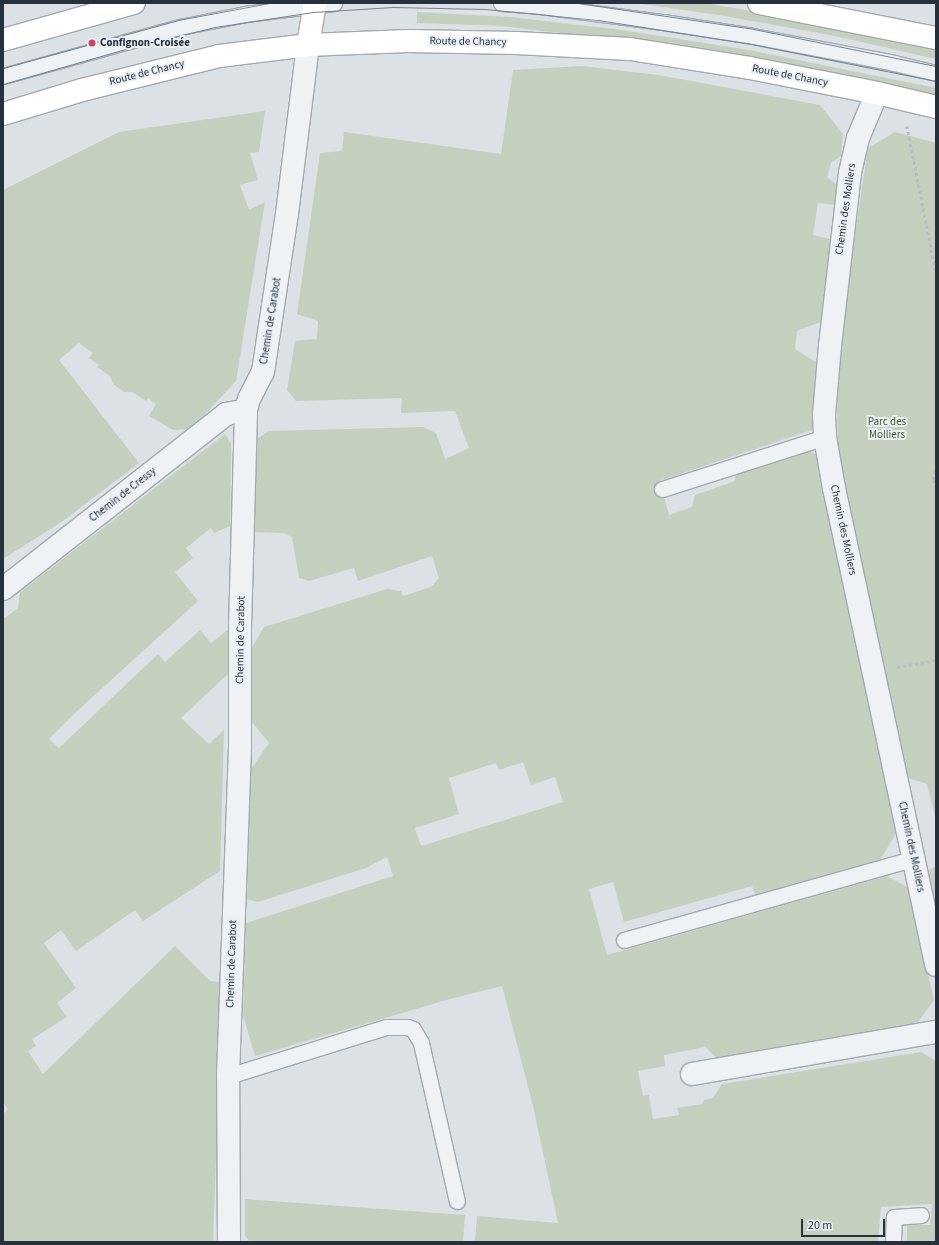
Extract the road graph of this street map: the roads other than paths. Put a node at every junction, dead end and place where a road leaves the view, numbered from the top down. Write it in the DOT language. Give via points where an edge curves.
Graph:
graph roads {
  1 [pos="134,3"];
  2 [pos="501,3"];
  3 [pos="758,3"];
  4 [pos="321,4"];
  5 [pos="936,38"];
  6 [pos="3,40"];
  7 [pos="308,45"];
  8 [pos="936,73"];
  9 [pos="3,76"];
  10 [pos="878,93"];
  11 [pos="936,107"];
  12 [pos="3,114"];
  13 [pos="246,410"];
  14 [pos="824,436"];
  15 [pos="662,489"];
  16 [pos="3,588"];
  17 [pos="913,859"];
  18 [pos="624,940"];
  19 [pos="936,965"];
  20 [pos="936,1032"];
  21 [pos="692,1074"];
  22 [pos="228,1076"];
  23 [pos="456,1201"];
  24 [pos="921,1215"];
  25 [pos="229,1242"];
  26 [pos="893,1242"];
  1 -- 6 [label="main road"];
  2 -- 8 [label="lane" via="671,23 894,63"];
  3 -- 5 [label="main road"];
  4 -- 7 [label="main road"];
  4 -- 9 [label="lane" via="245,14 180,27"];
  7 -- 10 [label="main road, Route de Chancy" via="408,41 630,49 750,68"];
  7 -- 12 [label="main road, Route de Chancy" via="242,52 177,65"];
  7 -- 13 [label="street, Chemin de Carabot" via="287,214 263,372"];
  10 -- 11 [label="main road, Route de Chancy"];
  10 -- 14 [label="street, Chemin des Molliers" via="858,138 850,173 830,346"];
  13 -- 16 [label="street, Chemin de Cressy" via="226,414"];
  13 -- 22 [label="street, Chemin de Carabot" via="240,628 240,746"];
  14 -- 15 [label="lane"];
  14 -- 17 [label="street, Chemin des Molliers"];
  17 -- 18 [label="lane"];
  17 -- 19 [label="street, Chemin des Molliers"];
  20 -- 21 [label="street"];
  22 -- 23 [label="lane" via="386,1027 413,1029 421,1043"];
  22 -- 25 [label="street, Chemin de Carabot"];
  24 -- 26 [label="lane" via="894,1217"];
}
